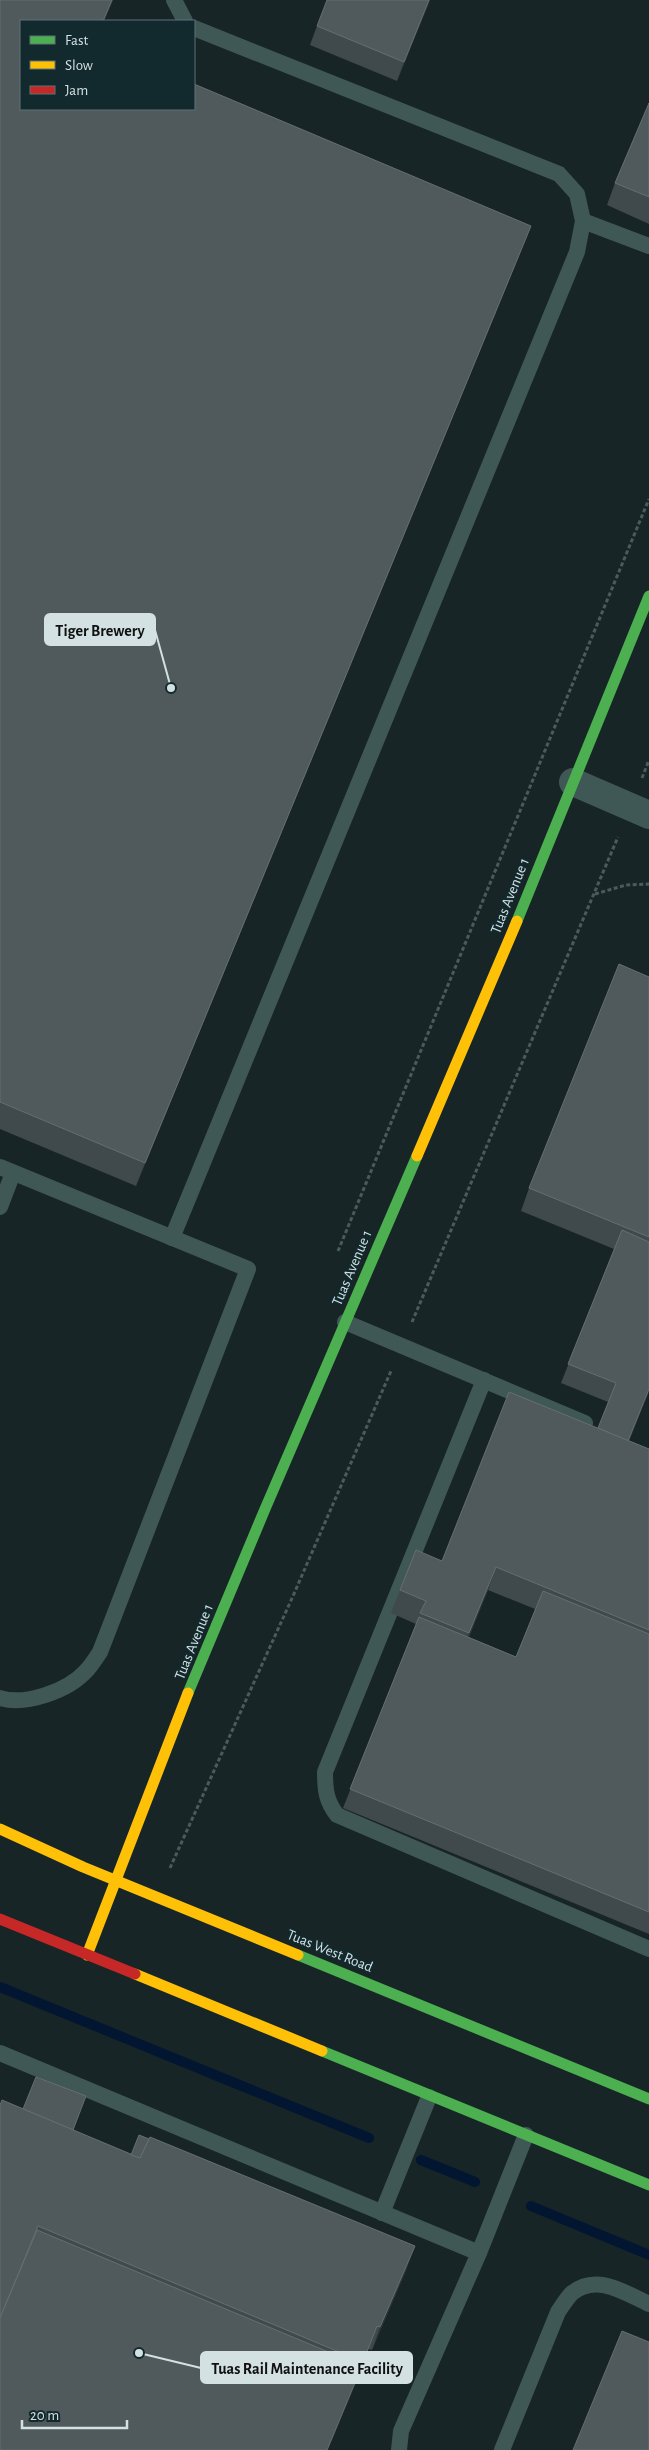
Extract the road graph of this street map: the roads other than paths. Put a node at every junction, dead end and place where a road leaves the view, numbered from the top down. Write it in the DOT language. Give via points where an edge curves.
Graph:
graph roads {
  1 [pos="174,0"];
  2 [pos="184,20"];
  3 [pos="195,28"];
  4 [pos="583,221"];
  5 [pos="649,246"];
  6 [pos="649,596"];
  7 [pos="573,782"];
  8 [pos="640,811"];
  9 [pos="7,1170"];
  10 [pos="0,1207"];
  11 [pos="172,1238"];
  12 [pos="345,1322"];
  13 [pos="484,1380"];
  14 [pos="598,1429"];
  15 [pos="0,1698"];
  16 [pos="0,1829"];
  17 [pos="114,1879"];
  18 [pos="0,1919"];
  19 [pos="649,1949"];
  20 [pos="87,1955"];
  21 [pos="0,2053"];
  22 [pos="429,2097"];
  23 [pos="649,2099"];
  24 [pos="526,2135"];
  25 [pos="649,2185"];
  26 [pos="382,2213"];
  27 [pos="479,2253"];
  28 [pos="649,2304"];
  29 [pos="399,2450"];
  30 [pos="502,2450"];
  1 -- 2 [label="lane"];
  3 -- 4 [label="lane" via="559,174 577,194"];
  4 -- 5 [label="lane"];
  4 -- 11 [label="lane" via="577,252"];
  6 -- 7 [label="street, Tuas Avenue 1"];
  7 -- 8 [label="street"];
  7 -- 12 [label="street, Tuas Avenue 1" via="453,1073"];
  9 -- 10 [label="lane"];
  9 -- 11 [label="lane"];
  11 -- 15 [label="lane" via="248,1269 100,1652 86,1672 60,1689 30,1698 10,1701"];
  12 -- 13 [label="lane"];
  12 -- 17 [label="street, Tuas Avenue 1"];
  13 -- 14 [label="lane"];
  13 -- 19 [label="lane" via="325,1772 329,1805 337,1815"];
  16 -- 17 [label="street, Tuas West Road"];
  17 -- 20 [label="street, Tuas Avenue 1"];
  17 -- 23 [label="street, Tuas West Road"];
  18 -- 20 [label="street"];
  20 -- 22 [label="street"];
  21 -- 26 [label="lane"];
  22 -- 24 [label="street"];
  22 -- 26 [label="lane"];
  24 -- 25 [label="street"];
  24 -- 27 [label="lane"];
  26 -- 27 [label="lane"];
  27 -- 29 [label="lane" via="401,2431"];
  28 -- 30 [label="lane" via="604,2284 586,2286 572,2294 558,2312"];
}
